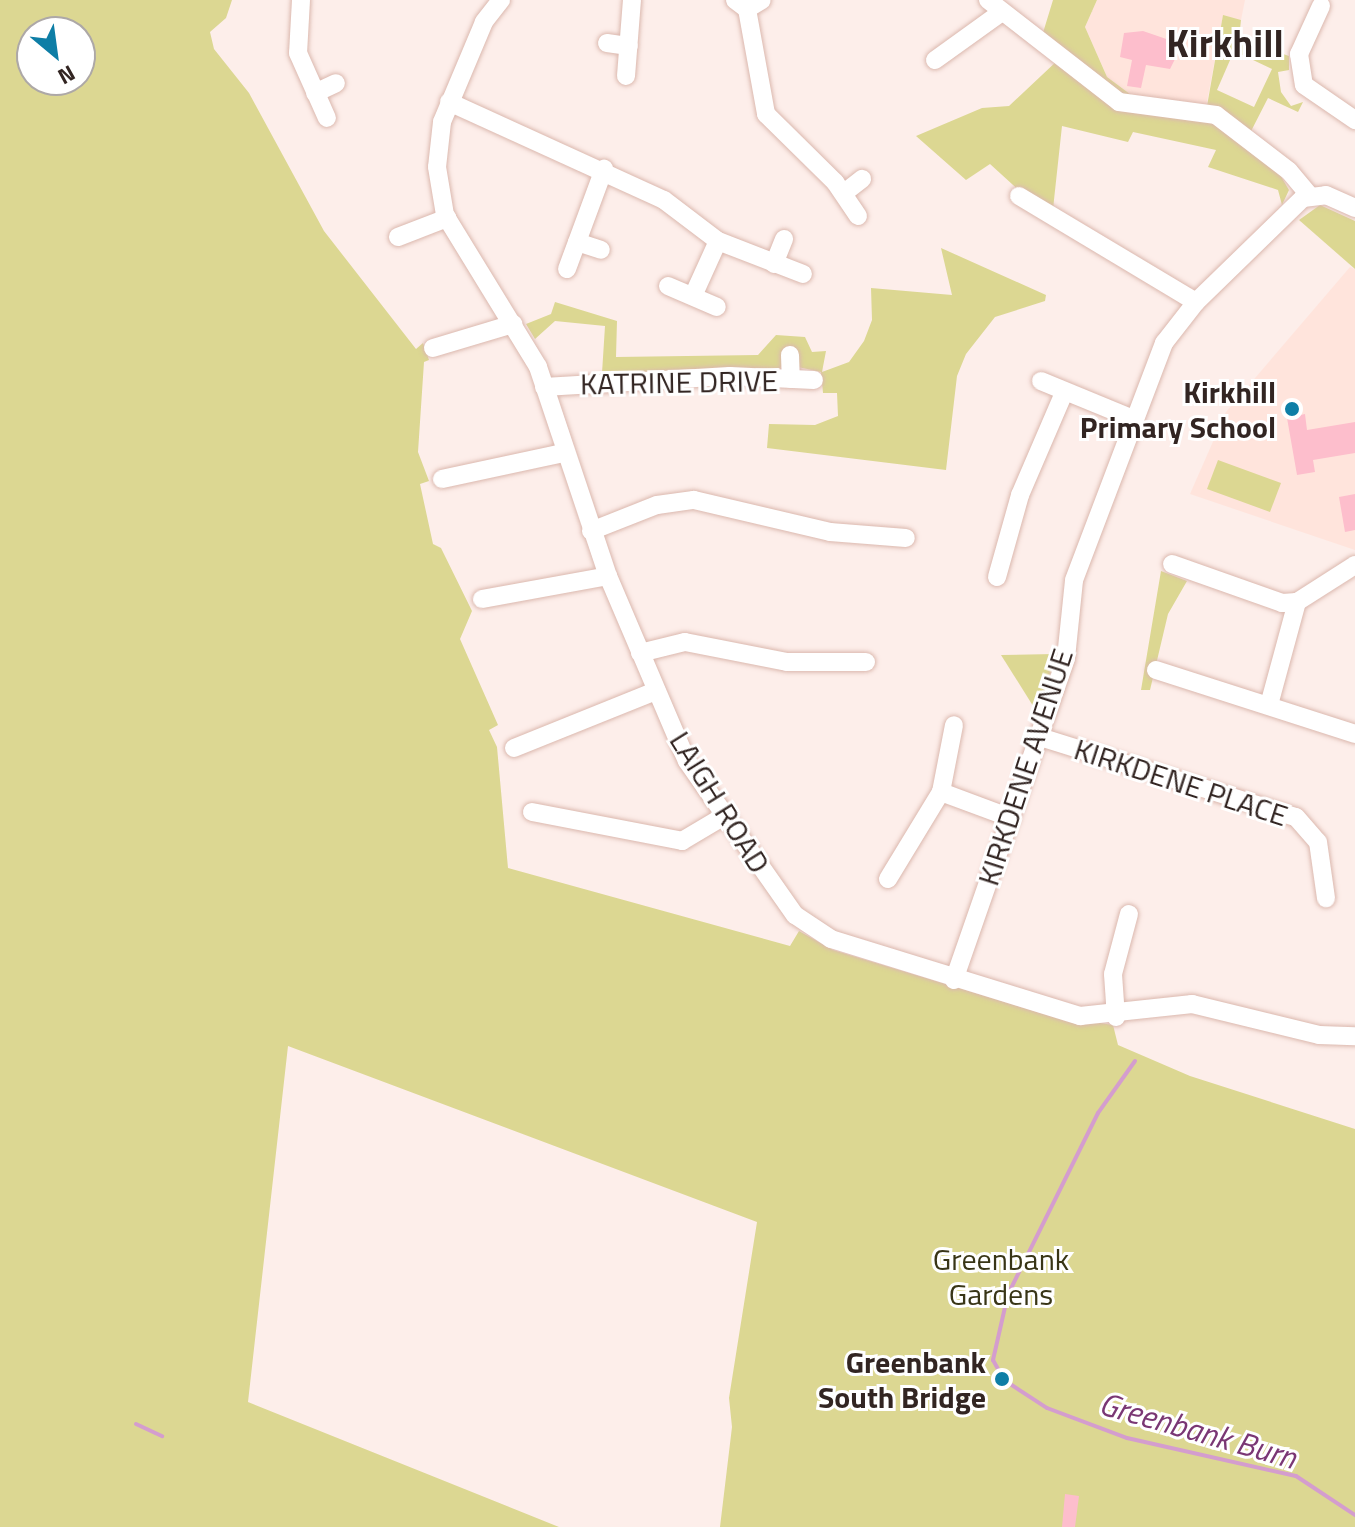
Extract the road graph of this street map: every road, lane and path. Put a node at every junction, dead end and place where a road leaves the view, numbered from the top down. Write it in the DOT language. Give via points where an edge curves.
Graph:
graph roads {
  1 [pos="301,0"];
  2 [pos="501,0"];
  3 [pos="632,0"];
  4 [pos="748,3"];
  5 [pos="1321,6"];
  6 [pos="994,7"];
  7 [pos="951,26"];
  8 [pos="1308,35"];
  9 [pos="607,43"];
  10 [pos="962,43"];
  11 [pos="1326,43"];
  12 [pos="629,46"];
  13 [pos="935,60"];
  14 [pos="626,76"];
  15 [pos="336,83"];
  16 [pos="315,93"];
  17 [pos="449,102"];
  18 [pos="327,118"];
  19 [pos="1355,120"];
  20 [pos="604,169"];
  21 [pos="862,179"];
  22 [pos="844,193"];
  23 [pos="1310,196"];
  24 [pos="1025,205"];
  25 [pos="1355,208"];
  26 [pos="858,216"];
  27 [pos="447,218"];
  28 [pos="399,237"];
  29 [pos="784,239"];
  30 [pos="718,241"];
  31 [pos="577,242"];
  32 [pos="601,250"];
  33 [pos="774,264"];
  34 [pos="567,269"];
  35 [pos="803,274"];
  36 [pos="668,286"];
  37 [pos="693,296"];
  38 [pos="1196,302"];
  39 [pos="717,307"];
  40 [pos="513,324"];
  41 [pos="441,339"];
  42 [pos="790,355"];
  43 [pos="791,379"];
  44 [pos="814,380"];
  45 [pos="1041,381"];
  46 [pos="544,387"];
  47 [pos="1064,393"];
  48 [pos="1133,419"];
  49 [pos="563,453"];
  50 [pos="454,481"];
  51 [pos="591,531"];
  52 [pos="897,531"];
  53 [pos="1172,564"];
  54 [pos="1355,565"];
  55 [pos="1005,568"];
  56 [pos="608,576"];
  57 [pos="482,599"];
  58 [pos="1297,602"];
  59 [pos="640,653"];
  60 [pos="866,662"];
  61 [pos="1156,670"];
  62 [pos="656,691"];
  63 [pos="1269,705"];
  64 [pos="954,725"];
  65 [pos="1355,734"];
  66 [pos="1040,737"];
  67 [pos="514,748"];
  68 [pos="941,792"];
  69 [pos="541,808"];
  70 [pos="724,816"];
  71 [pos="1011,818"];
  72 [pos="898,873"];
  73 [pos="1330,888"];
  74 [pos="1120,924"];
  75 [pos="954,980"];
  76 [pos="1116,1017"];
  77 [pos="1355,1036"];
  1 -- 16 [label="street" via="294,32"];
  2 -- 17 [label="street, LAIGH ROAD" via="484,22"];
  3 -- 12 [label="street"];
  4 -- 22 [label="street" via="766,114"];
  5 -- 8 [label="street"];
  6 -- 10 [label="street"];
  6 -- 23 [label="street" via="1119,102 1216,115 1289,171"];
  7 -- 10 [label="street"];
  8 -- 11 [label="street"];
  8 -- 19 [label="street" via="1299,54 1304,85"];
  9 -- 12 [label="street"];
  10 -- 13 [label="street"];
  12 -- 14 [label="street"];
  15 -- 16 [label="street"];
  16 -- 18 [label="street"];
  17 -- 20 [label="street"];
  17 -- 27 [label="street, LAIGH ROAD" via="437,167"];
  20 -- 30 [label="street" via="664,200"];
  20 -- 31 [label="street"];
  21 -- 22 [label="street"];
  22 -- 26 [label="street"];
  23 -- 25 [label="street"];
  23 -- 38 [label="street, KIRKDENE AVENUE"];
  24 -- 38 [label="street"];
  27 -- 28 [label="street"];
  27 -- 40 [label="street, LAIGH ROAD"];
  29 -- 33 [label="street"];
  30 -- 33 [label="street"];
  30 -- 37 [label="street"];
  31 -- 32 [label="street"];
  31 -- 34 [label="street"];
  33 -- 35 [label="street"];
  36 -- 37 [label="street"];
  37 -- 39 [label="street"];
  38 -- 48 [label="street, KIRKDENE AVENUE" via="1164,343"];
  40 -- 41 [label="street"];
  40 -- 46 [label="street, LAIGH ROAD"];
  42 -- 43 [label="street"];
  43 -- 44 [label="street, KATRINE DRIVE"];
  43 -- 46 [label="street, KATRINE DRIVE" via="730,376"];
  45 -- 47 [label="street"];
  46 -- 49 [label="street, LAIGH ROAD"];
  47 -- 48 [label="street"];
  47 -- 55 [label="street" via="1020,495"];
  48 -- 66 [label="street, KIRKDENE AVENUE" via="1074,580 1066,658"];
  49 -- 50 [label="street"];
  49 -- 51 [label="street, LAIGH ROAD"];
  51 -- 52 [label="street" via="657,505 694,500 817,530"];
  51 -- 56 [label="street, LAIGH ROAD"];
  53 -- 58 [label="street" via="1269,600"];
  54 -- 58 [label="street"];
  56 -- 57 [label="street" via="504,604"];
  56 -- 59 [label="street, LAIGH ROAD"];
  58 -- 63 [label="street"];
  59 -- 60 [label="street" via="685,642 834,671"];
  59 -- 62 [label="street, LAIGH ROAD"];
  61 -- 63 [label="street"];
  62 -- 67 [label="street" via="535,730"];
  62 -- 70 [label="street, LAIGH ROAD" via="687,761"];
  63 -- 65 [label="street"];
  64 -- 68 [label="street" via="958,746"];
  66 -- 71 [label="street, KIRKDENE AVENUE"];
  66 -- 73 [label="street, KIRKDENE PLACE" via="1296,817 1318,842"];
  68 -- 71 [label="street"];
  68 -- 72 [label="street"];
  69 -- 70 [label="street" via="682,841"];
  70 -- 75 [label="street, LAIGH ROAD" via="776,891 812,929"];
  71 -- 75 [label="street, KIRKDENE AVENUE"];
  74 -- 76 [label="street" via="1113,974"];
  75 -- 76 [label="street, LAIGH ROAD" via="1080,1016"];
  76 -- 77 [label="street, LAIGH ROAD" via="1192,1004 1319,1035"];
}
